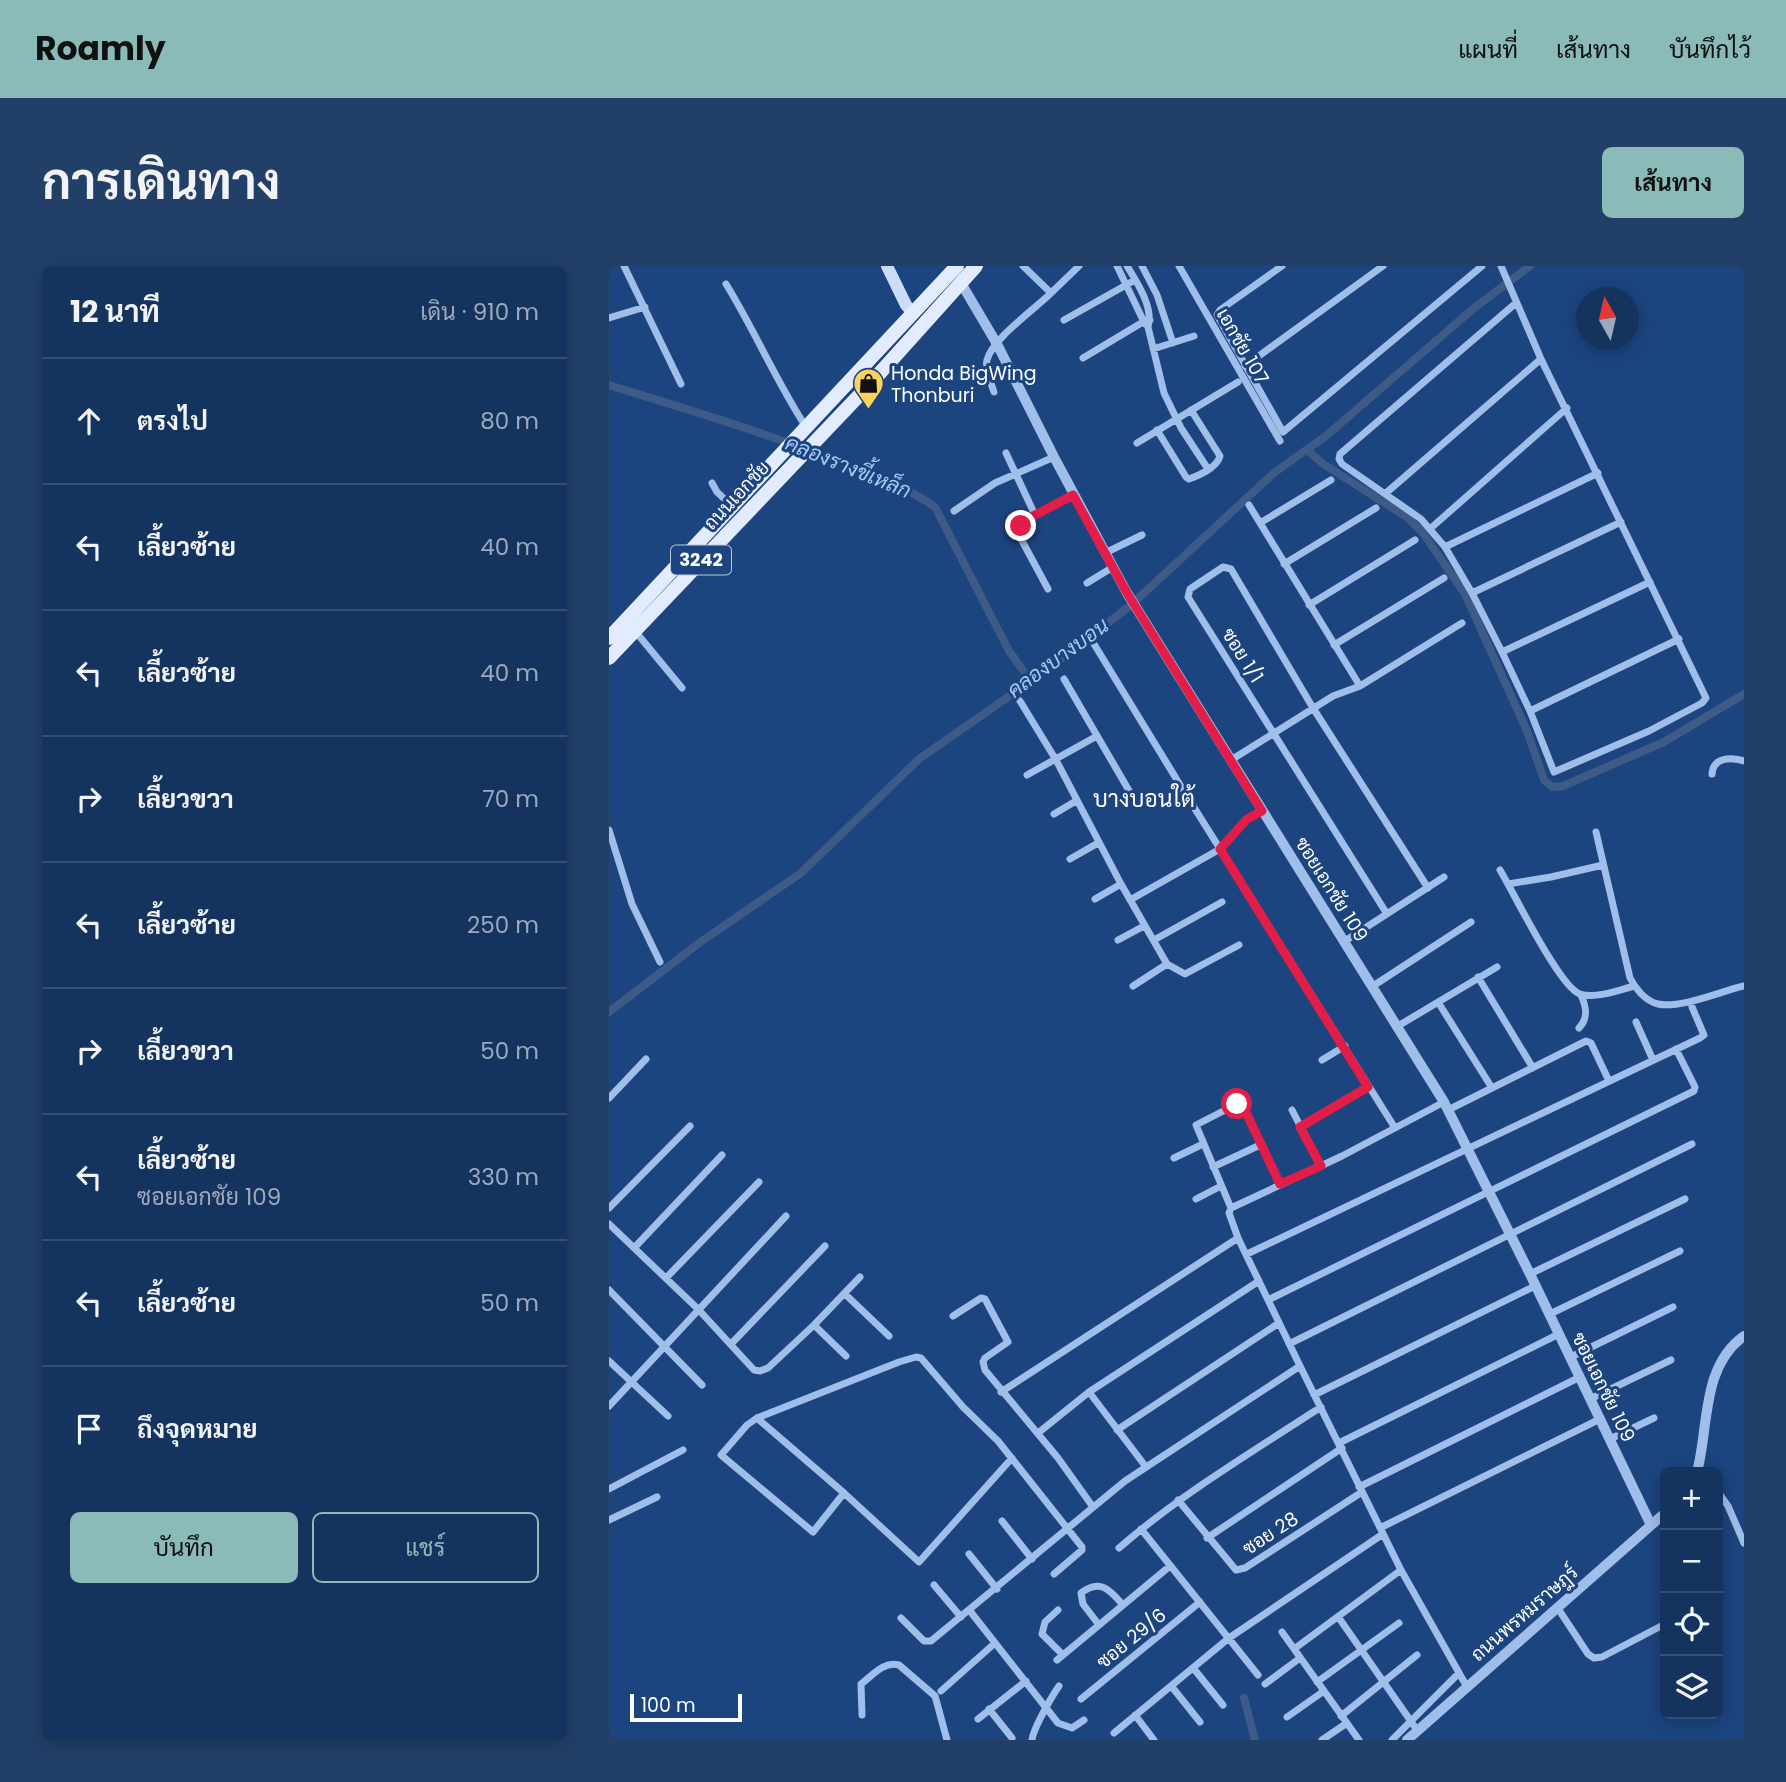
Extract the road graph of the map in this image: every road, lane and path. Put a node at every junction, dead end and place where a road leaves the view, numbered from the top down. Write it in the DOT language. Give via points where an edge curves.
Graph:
graph roads {
  1 [pos="624,266"];
  2 [pos="887,266"];
  3 [pos="957,266"];
  4 [pos="976,266"];
  5 [pos="1023,266"];
  6 [pos="1079,266"];
  7 [pos="1117,266"];
  8 [pos="1127,266"];
  9 [pos="1142,266"];
  10 [pos="1179,266"];
  11 [pos="1282,266"];
  12 [pos="1383,266"];
  13 [pos="1482,266"];
  14 [pos="1502,269"];
  15 [pos="1131,281"];
  16 [pos="961,283"];
  17 [pos="726,284"];
  18 [pos="1051,293"];
  19 [pos="1514,299"];
  20 [pos="645,307"];
  21 [pos="609,318"];
  22 [pos="918,318"];
  23 [pos="1064,320"];
  24 [pos="1147,323"];
  25 [pos="1194,336"];
  26 [pos="1173,343"];
  27 [pos="997,344"];
  28 [pos="1153,349"];
  29 [pos="1083,358"];
  30 [pos="1541,359"];
  31 [pos="1245,366"];
  32 [pos="1238,382"];
  33 [pos="681,384"];
  34 [pos="994,392"];
  35 [pos="1567,408"];
  36 [pos="1191,410"];
  37 [pos="1176,419"];
  38 [pos="803,429"];
  39 [pos="1157,430"];
  40 [pos="1280,441"];
  41 [pos="1137,443"];
  42 [pos="1006,453"];
  43 [pos="1054,457"];
  44 [pos="1208,469"];
  45 [pos="1016,473"];
  46 [pos="1598,473"];
  47 [pos="1331,480"];
  48 [pos="712,483"];
  49 [pos="1386,493"];
  50 [pos="1073,495"];
  51 [pos="1248,505"];
  52 [pos="732,506"];
  53 [pos="1376,508"];
  54 [pos="954,511"];
  55 [pos="1035,515"];
  56 [pos="1621,522"];
  57 [pos="1260,523"];
  58 [pos="1431,528"];
  59 [pos="1142,535"];
  60 [pos="1415,540"];
  61 [pos="1445,547"];
  62 [pos="1105,553"];
  63 [pos="1284,565"];
  64 [pos="1113,568"];
  65 [pos="1444,578"];
  66 [pos="1650,582"];
  67 [pos="1087,583"];
  68 [pos="1048,589"];
  69 [pos="1472,593"];
  70 [pos="1309,605"];
  71 [pos="1462,623"];
  72 [pos="635,631"];
  73 [pos="609,638"];
  74 [pos="1679,639"];
  75 [pos="1094,644"];
  76 [pos="1334,645"];
  77 [pos="1502,652"];
  78 [pos="609,658"];
  79 [pos="1064,679"];
  80 [pos="1360,686"];
  81 [pos="682,688"];
  82 [pos="1020,701"];
  83 [pos="1313,708"];
  84 [pos="1530,711"];
  85 [pos="1274,732"];
  86 [pos="1097,736"];
  87 [pos="1056,760"];
  88 [pos="1231,760"];
  89 [pos="1744,761"];
  90 [pos="1712,774"];
  91 [pos="1027,775"];
  92 [pos="1131,793"];
  93 [pos="1076,801"];
  94 [pos="1262,811"];
  95 [pos="1054,814"];
  96 [pos="609,830"];
  97 [pos="1596,832"];
  98 [pos="1098,844"];
  99 [pos="1220,849"];
  100 [pos="1070,859"];
  101 [pos="1603,865"];
  102 [pos="1500,870"];
  103 [pos="1444,877"];
  104 [pos="1121,884"];
  105 [pos="1509,884"];
  106 [pos="1428,888"];
  107 [pos="1095,899"];
  108 [pos="1130,900"];
  109 [pos="1222,902"];
  110 [pos="1387,914"];
  111 [pos="1471,922"];
  112 [pos="1144,926"];
  113 [pos="1118,940"];
  114 [pos="1154,940"];
  115 [pos="1345,941"];
  116 [pos="1239,945"];
  117 [pos="660,962"];
  118 [pos="1167,964"];
  119 [pos="1497,967"];
  120 [pos="1478,978"];
  121 [pos="1744,985"];
  122 [pos="1133,986"];
  123 [pos="1373,986"];
  124 [pos="1634,986"];
  125 [pos="1581,995"];
  126 [pos="1438,1002"];
  127 [pos="1692,1007"];
  128 [pos="1636,1022"];
  129 [pos="1398,1026"];
  130 [pos="1579,1028"];
  131 [pos="1345,1046"];
  132 [pos="1676,1049"];
  133 [pos="646,1059"];
  134 [pos="1322,1060"];
  135 [pos="1653,1060"];
  136 [pos="1534,1068"];
  137 [pos="1609,1081"];
  138 [pos="1368,1087"];
  139 [pos="1492,1088"];
  140 [pos="609,1098"];
  141 [pos="1446,1106"];
  142 [pos="1291,1110"];
  143 [pos="690,1126"];
  144 [pos="1300,1127"];
  145 [pos="1395,1128"];
  146 [pos="1203,1144"];
  147 [pos="1692,1144"];
  148 [pos="1261,1145"];
  149 [pos="1467,1148"];
  150 [pos="722,1155"];
  151 [pos="1174,1158"];
  152 [pos="1321,1166"];
  153 [pos="1213,1167"];
  154 [pos="759,1181"];
  155 [pos="1280,1184"];
  156 [pos="1221,1186"];
  157 [pos="1489,1191"];
  158 [pos="1196,1199"];
  159 [pos="1685,1199"];
  160 [pos="609,1208"];
  161 [pos="1231,1208"];
  162 [pos="786,1216"];
  163 [pos="609,1224"];
  164 [pos="1510,1235"];
  165 [pos="1238,1238"];
  166 [pos="825,1246"];
  167 [pos="634,1248"];
  168 [pos="1680,1251"];
  169 [pos="1247,1254"];
  170 [pos="1530,1274"];
  171 [pos="860,1277"];
  172 [pos="666,1278"];
  173 [pos="1259,1281"];
  174 [pos="1535,1286"];
  175 [pos="609,1290"];
  176 [pos="845,1294"];
  177 [pos="1268,1300"];
  178 [pos="1673,1307"];
  179 [pos="698,1309"];
  180 [pos="1550,1314"];
  181 [pos="953,1317"];
  182 [pos="1279,1323"];
  183 [pos="814,1325"];
  184 [pos="1559,1334"];
  185 [pos="889,1336"];
  186 [pos="1744,1336"];
  187 [pos="732,1343"];
  188 [pos="1289,1344"];
  189 [pos="663,1347"];
  190 [pos="846,1356"];
  191 [pos="1571,1357"];
  192 [pos="1671,1360"];
  193 [pos="609,1361"];
  194 [pos="1300,1366"];
  195 [pos="1580,1377"];
  196 [pos="631,1382"];
  197 [pos="702,1385"];
  198 [pos="1001,1392"];
  199 [pos="1089,1392"];
  200 [pos="1314,1395"];
  201 [pos="1590,1399"];
  202 [pos="609,1406"];
  203 [pos="1321,1407"];
  204 [pos="669,1416"];
  205 [pos="757,1418"];
  206 [pos="1654,1418"];
  207 [pos="1600,1419"];
  208 [pos="1117,1430"];
  209 [pos="1038,1433"];
  210 [pos="1610,1439"];
  211 [pos="1341,1446"];
  212 [pos="683,1450"];
  213 [pos="1011,1458"];
  214 [pos="1146,1467"];
  215 [pos="1700,1467"];
  216 [pos="609,1489"];
  217 [pos="1361,1489"];
  218 [pos="843,1493"];
  219 [pos="657,1497"];
  220 [pos="1723,1499"];
  221 [pos="1178,1500"];
  222 [pos="1093,1507"];
  223 [pos="1660,1517"];
  224 [pos="609,1520"];
  225 [pos="1002,1521"];
  226 [pos="1651,1525"];
  227 [pos="1068,1530"];
  228 [pos="1140,1530"];
  229 [pos="1382,1531"];
  230 [pos="1207,1538"];
  231 [pos="1744,1543"];
  232 [pos="1119,1548"];
  233 [pos="968,1553"];
  234 [pos="1032,1559"];
  235 [pos="1170,1566"];
  236 [pos="1401,1570"];
  237 [pos="1054,1574"];
  238 [pos="934,1585"];
  239 [pos="997,1588"];
  240 [pos="1200,1602"];
  241 [pos="1123,1605"];
  242 [pos="1557,1607"];
  243 [pos="1058,1610"];
  244 [pos="969,1611"];
  245 [pos="901,1618"];
  246 [pos="961,1618"];
  247 [pos="1339,1618"];
  248 [pos="1399,1623"];
  249 [pos="1099,1625"];
  250 [pos="1660,1627"];
  251 [pos="1282,1632"];
  252 [pos="1229,1638"];
  253 [pos="995,1643"];
  254 [pos="1294,1649"];
  255 [pos="1361,1651"];
  256 [pos="1417,1655"];
  257 [pos="1300,1658"];
  258 [pos="1194,1669"];
  259 [pos="1459,1673"];
  260 [pos="1258,1675"];
  261 [pos="1026,1681"];
  262 [pos="1317,1682"];
  263 [pos="1383,1683"];
  264 [pos="1265,1684"];
  265 [pos="1059,1686"];
  266 [pos="1467,1686"];
  267 [pos="1172,1687"];
  268 [pos="941,1691"];
  269 [pos="1324,1691"];
  270 [pos="1081,1699"];
  271 [pos="1046,1705"];
  272 [pos="1223,1705"];
  273 [pos="989,1709"];
  274 [pos="862,1715"];
  275 [pos="1135,1715"];
  276 [pos="1287,1717"];
  277 [pos="978,1718"];
  278 [pos="1344,1719"];
  279 [pos="1084,1720"];
  280 [pos="1200,1722"];
  281 [pos="1413,1726"];
  282 [pos="1114,1733"];
  283 [pos="1012,1738"];
  284 [pos="947,1740"];
  285 [pos="1033,1740"];
  286 [pos="1154,1740"];
  287 [pos="1322,1740"];
  288 [pos="1359,1740"];
  289 [pos="1392,1740"];
  290 [pos="1407,1740"];
  1 -- 20 [label="street"];
  2 -- 22 [label="main road" via="906,305"];
  3 -- 22 [label="main road, ถนนเอกชัย / 3242"];
  4 -- 16 [label="main road, ถนนเอกชัย / 3242"];
  5 -- 18 [label="street"];
  6 -- 18 [label="street"];
  7 -- 15 [label="street"];
  8 -- 15 [label="street"];
  9 -- 26 [label="street"];
  10 -- 40 [label="street, เอกชัย 107"];
  11 -- 31 [label="street" via="1217,315"];
  12 -- 31 [label="street"];
  13 -- 31 [label="street" via="1287,431 1280,430"];
  14 -- 19 [label="street"];
  15 -- 23 [label="street"];
  15 -- 24 [label="street"];
  16 -- 22 [label="main road, ถนนเอกชัย / 3242"];
  16 -- 27 [label="street, ซอยเอกชัย 109"];
  17 -- 38 [label="street"];
  18 -- 27 [label="street"];
  19 -- 30 [label="street"];
  19 -- 49 [label="street" via="1340,454 1342,464"];
  20 -- 21 [label="street"];
  20 -- 33 [label="street"];
  22 -- 38 [label="main road, ถนนเอกชัย / 3242"];
  22 -- 72 [label="main road, ถนนเอกชัย / 3242" via="870,384"];
  24 -- 28 [label="street"];
  24 -- 29 [label="street"];
  25 -- 26 [label="street"];
  26 -- 28 [label="street"];
  27 -- 34 [label="street" via="986,365"];
  27 -- 43 [label="street, ซอยเอกชัย 109"];
  28 -- 37 [label="street" via="1160,382"];
  30 -- 35 [label="street"];
  30 -- 49 [label="street"];
  32 -- 36 [label="street"];
  35 -- 46 [label="street"];
  35 -- 58 [label="street"];
  36 -- 37 [label="street"];
  36 -- 44 [label="street" via="1220,456"];
  37 -- 39 [label="street"];
  37 -- 44 [label="street"];
  38 -- 52 [label="main road, ถนนเอกชัย / 3242"];
  39 -- 41 [label="street"];
  39 -- 44 [label="street" via="1186,477"];
  42 -- 45 [label="street"];
  43 -- 45 [label="street"];
  43 -- 50 [label="street, ซอยเอกชัย 109"];
  45 -- 54 [label="street"];
  45 -- 55 [label="street"];
  46 -- 56 [label="street"];
  46 -- 61 [label="street"];
  47 -- 57 [label="street"];
  48 -- 52 [label="street"];
  49 -- 58 [label="street"];
  50 -- 55 [label="street"];
  50 -- 62 [label="street, ซอยเอกชัย 109"];
  51 -- 57 [label="street"];
  52 -- 73 [label="main road, ถนนเอกชัย / 3242"];
  53 -- 63 [label="street"];
  55 -- 68 [label="street" via="1024,521 1020,537"];
  56 -- 66 [label="street"];
  56 -- 69 [label="street"];
  57 -- 63 [label="street"];
  58 -- 61 [label="street"];
  59 -- 62 [label="street"];
  60 -- 70 [label="street"];
  61 -- 69 [label="street"];
  62 -- 64 [label="street, ซอยเอกชัย 109"];
  63 -- 70 [label="street"];
  64 -- 67 [label="street"];
  64 -- 88 [label="street, ซอยเอกชัย 109"];
  65 -- 76 [label="street"];
  66 -- 74 [label="street"];
  66 -- 77 [label="street"];
  69 -- 77 [label="street"];
  70 -- 76 [label="street"];
  71 -- 80 [label="street"];
  72 -- 78 [label="main road, ถนนเอกชัย / 3242"];
  72 -- 81 [label="street"];
  74 -- 84 [label="street"];
  74 -- 84 [label="street" via="1706,698 1649,731 1554,772"];
  75 -- 99 [label="street"];
  76 -- 80 [label="street"];
  77 -- 84 [label="street"];
  79 -- 86 [label="street"];
  80 -- 83 [label="street"];
  82 -- 87 [label="street"];
  83 -- 85 [label="street"];
  83 -- 85 [label="street, ซอย 1/1" via="1231,569 1223,568 1187,593"];
  83 -- 106 [label="street"];
  85 -- 88 [label="street"];
  85 -- 110 [label="street, ซอย 1/1"];
  86 -- 87 [label="street"];
  86 -- 92 [label="street"];
  87 -- 91 [label="street"];
  87 -- 93 [label="street"];
  88 -- 94 [label="street, ซอยเอกชัย 109"];
  89 -- 90 [label="street" via="1717,761"];
  93 -- 95 [label="street"];
  93 -- 98 [label="street"];
  94 -- 99 [label="street" via="1247,819"];
  94 -- 115 [label="street, ซอยเอกชัย 109"];
  96 -- 117 [label="street" via="632,904"];
  97 -- 101 [label="street"];
  98 -- 100 [label="street"];
  98 -- 104 [label="street"];
  99 -- 108 [label="street"];
  99 -- 131 [label="street"];
  101 -- 105 [label="street"];
  101 -- 124 [label="street"];
  102 -- 105 [label="street"];
  103 -- 106 [label="street"];
  104 -- 107 [label="street"];
  104 -- 108 [label="street"];
  105 -- 125 [label="street" via="1560,974"];
  106 -- 110 [label="street"];
  108 -- 112 [label="street"];
  109 -- 114 [label="street"];
  110 -- 115 [label="street"];
  111 -- 123 [label="street"];
  112 -- 113 [label="street"];
  112 -- 114 [label="street"];
  114 -- 118 [label="street"];
  115 -- 123 [label="street, ซอยเอกชัย 109"];
  116 -- 118 [label="street" via="1185,974"];
  118 -- 122 [label="street"];
  119 -- 120 [label="street"];
  120 -- 126 [label="street"];
  120 -- 136 [label="street"];
  121 -- 124 [label="street" via="1657,1004"];
  123 -- 129 [label="street, ซอยเอกชัย 109"];
  124 -- 125 [label="street"];
  125 -- 130 [label="street" via="1586,1019"];
  126 -- 129 [label="street"];
  126 -- 139 [label="street"];
  127 -- 132 [label="street" via="1704,1035"];
  128 -- 135 [label="street"];
  129 -- 141 [label="street, ซอยเอกชัย 109"];
  131 -- 134 [label="street"];
  131 -- 138 [label="street"];
  132 -- 135 [label="street"];
  132 -- 157 [label="street" via="1694,1091"];
  133 -- 140 [label="street"];
  135 -- 137 [label="street"];
  136 -- 137 [label="street" via="1589,1041"];
  136 -- 139 [label="street"];
  137 -- 149 [label="street"];
  138 -- 144 [label="street"];
  138 -- 145 [label="street"];
  139 -- 141 [label="street"];
  141 -- 145 [label="street"];
  141 -- 149 [label="street, ซอยเอกชัย 109"];
  142 -- 144 [label="street"];
  143 -- 160 [label="street"];
  144 -- 152 [label="street"];
  145 -- 152 [label="street"];
  146 -- 148 [label="street" via="1198,1123 1240,1103"];
  146 -- 151 [label="street"];
  146 -- 153 [label="street"];
  147 -- 164 [label="street"];
  148 -- 153 [label="street"];
  148 -- 155 [label="street"];
  149 -- 157 [label="street, ซอยเอกชัย 109"];
  149 -- 169 [label="street"];
  150 -- 167 [label="street"];
  152 -- 155 [label="street"];
  153 -- 156 [label="street"];
  154 -- 172 [label="street"];
  155 -- 161 [label="street"];
  156 -- 158 [label="street"];
  156 -- 161 [label="street"];
  157 -- 164 [label="street, ซอยเอกชัย 109"];
  157 -- 177 [label="street"];
  159 -- 170 [label="street"];
  161 -- 165 [label="street" via="1229,1218"];
  162 -- 179 [label="street"];
  163 -- 167 [label="street"];
  164 -- 170 [label="street, ซอยเอกชัย 109"];
  164 -- 188 [label="street"];
  165 -- 169 [label="street"];
  165 -- 198 [label="street"];
  166 -- 187 [label="street"];
  167 -- 172 [label="street"];
  168 -- 180 [label="street"];
  169 -- 173 [label="street"];
  170 -- 174 [label="street, ซอยเอกชัย 109"];
  171 -- 176 [label="street"];
  172 -- 179 [label="street"];
  173 -- 177 [label="street"];
  173 -- 199 [label="street"];
  174 -- 180 [label="street, ซอยเอกชัย 109"];
  174 -- 200 [label="street"];
  175 -- 189 [label="street"];
  176 -- 183 [label="street"];
  176 -- 185 [label="street"];
  177 -- 182 [label="street"];
  178 -- 191 [label="street"];
  179 -- 187 [label="street"];
  179 -- 189 [label="street"];
  180 -- 184 [label="street, ซอยเอกชัย 109"];
  181 -- 198 [label="street" via="981,1298 987,1303 1008,1340 983,1362"];
  182 -- 188 [label="street"];
  182 -- 208 [label="street"];
  183 -- 187 [label="street" via="760,1371 754,1370"];
  183 -- 190 [label="street"];
  184 -- 191 [label="street, ซอยเอกชัย 109"];
  184 -- 211 [label="street"];
  186 -- 215 [label="street" via="1728,1350 1715,1380 1704,1420"];
  188 -- 194 [label="street"];
  189 -- 196 [label="street"];
  189 -- 197 [label="street"];
  191 -- 195 [label="street, ซอยเอกชัย 109"];
  192 -- 201 [label="street"];
  193 -- 196 [label="street"];
  194 -- 200 [label="street"];
  194 -- 214 [label="street"];
  195 -- 201 [label="street, ซอยเอกชัย 109"];
  195 -- 217 [label="street"];
  196 -- 202 [label="street"];
  196 -- 204 [label="street"];
  198 -- 209 [label="street"];
  199 -- 208 [label="street"];
  199 -- 209 [label="street"];
  200 -- 203 [label="street"];
  201 -- 207 [label="street, ซอยเอกชัย 109"];
  203 -- 211 [label="street"];
  203 -- 221 [label="street"];
  205 -- 213 [label="street" via="916,1357"];
  205 -- 218 [label="street"];
  205 -- 218 [label="street" via="721,1455 813,1531"];
  206 -- 210 [label="street"];
  207 -- 210 [label="street, ซอยเอกชัย 109"];
  207 -- 229 [label="street"];
  208 -- 214 [label="street"];
  209 -- 222 [label="street"];
  210 -- 226 [label="street, ซอยเอกชัย 109"];
  211 -- 217 [label="street"];
  211 -- 230 [label="street"];
  212 -- 216 [label="street"];
  213 -- 218 [label="street" via="919,1562"];
  213 -- 227 [label="street"];
  214 -- 222 [label="street"];
  217 -- 229 [label="street"];
  217 -- 230 [label="street, ซอย 28" via="1241,1570 1233,1569"];
  219 -- 224 [label="street"];
  220 -- 231 [label="street"];
  221 -- 228 [label="street"];
  221 -- 230 [label="street, ซอย 28"];
  222 -- 227 [label="street"];
  223 -- 226 [label="street, ถนนพรหมราษฎร์"];
  225 -- 234 [label="street"];
  226 -- 242 [label="street, ถนนพรหมราษฎร์"];
  227 -- 234 [label="street"];
  227 -- 237 [label="street" via="1082,1550"];
  228 -- 232 [label="street"];
  228 -- 235 [label="street"];
  229 -- 236 [label="street"];
  229 -- 252 [label="street"];
  233 -- 239 [label="street"];
  234 -- 239 [label="street"];
  235 -- 240 [label="street"];
  235 -- 241 [label="street"];
  236 -- 247 [label="street"];
  236 -- 259 [label="street"];
  238 -- 246 [label="street"];
  239 -- 244 [label="street"];
  240 -- 252 [label="street"];
  240 -- 270 [label="street, ซอย 29/6"];
  241 -- 249 [label="street"];
  241 -- 249 [label="street" via="1108,1587 1094,1586 1081,1593 1083,1604"];
  242 -- 250 [label="street" via="1594,1658"];
  242 -- 266 [label="street, ถนนพรหมราษฎร์"];
  243 -- 249 [label="street" via="1045,1622 1042,1634 1060,1657"];
  244 -- 246 [label="street"];
  244 -- 253 [label="street"];
  245 -- 246 [label="street" via="928,1642"];
  247 -- 254 [label="street"];
  247 -- 255 [label="street"];
  248 -- 255 [label="street"];
  251 -- 254 [label="street"];
  252 -- 258 [label="street"];
  252 -- 260 [label="street"];
  253 -- 261 [label="street"];
  253 -- 268 [label="street"];
  254 -- 257 [label="street"];
  255 -- 262 [label="street"];
  255 -- 263 [label="street"];
  256 -- 263 [label="street"];
  257 -- 262 [label="street"];
  257 -- 264 [label="street"];
  258 -- 267 [label="street"];
  258 -- 272 [label="street"];
  259 -- 266 [label="street"];
  259 -- 281 [label="street"];
  261 -- 271 [label="street"];
  261 -- 273 [label="street"];
  262 -- 269 [label="street"];
  263 -- 278 [label="street"];
  263 -- 281 [label="street"];
  265 -- 271 [label="street"];
  266 -- 281 [label="street, ถนนพรหมราษฎร์"];
  267 -- 275 [label="street"];
  267 -- 280 [label="street"];
  269 -- 276 [label="street"];
  269 -- 278 [label="street"];
  271 -- 279 [label="street" via="1065,1727 1074,1728"];
  271 -- 285 [label="street"];
  273 -- 277 [label="street"];
  273 -- 283 [label="street"];
  274 -- 284 [label="street" via="861,1684 894,1663 935,1696"];
  275 -- 282 [label="street"];
  275 -- 286 [label="street"];
  278 -- 287 [label="street"];
  278 -- 288 [label="street"];
  281 -- 289 [label="street"];
  281 -- 290 [label="street, ถนนพรหมราษฎร์"];
}
